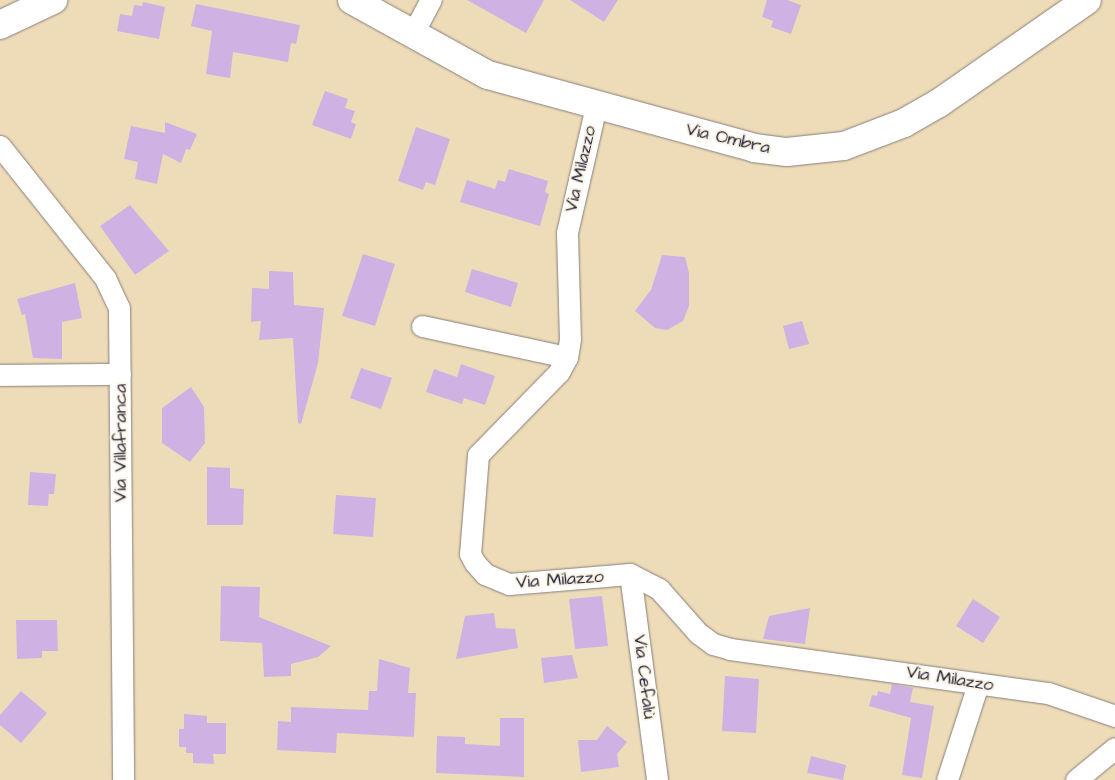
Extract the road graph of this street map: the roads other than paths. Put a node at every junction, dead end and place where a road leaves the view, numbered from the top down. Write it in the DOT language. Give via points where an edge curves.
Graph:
graph roads {
  1 [pos="52,0"];
  2 [pos="352,0"];
  3 [pos="431,0"];
  4 [pos="1087,0"];
  5 [pos="0,25"];
  6 [pos="412,35"];
  7 [pos="596,106"];
  8 [pos="0,146"];
  9 [pos="422,326"];
  10 [pos="567,358"];
  11 [pos="120,374"];
  12 [pos="0,375"];
  13 [pos="630,574"];
  14 [pos="978,684"];
  15 [pos="1115,716"];
  16 [pos="1115,748"];
  17 [pos="123,780"];
  18 [pos="657,780"];
  19 [pos="947,780"];
  20 [pos="1076,780"];
  1 -- 5 [label="main road"];
  2 -- 6 [label="main road, Via Ombra"];
  3 -- 6 [label="street"];
  4 -- 7 [label="main road, Via Ombra" via="939,103 904,123 844,146 787,152 754,148"];
  6 -- 7 [label="main road, Via Ombra" via="488,75"];
  7 -- 10 [label="street, Via Milazzo" via="566,233 570,339"];
  8 -- 11 [label="street, Via Villafranca" via="113,292 119,308"];
  9 -- 10 [label="street"];
  10 -- 13 [label="street, Via Milazzo" via="559,372 478,455 470,554 485,574 508,584"];
  11 -- 12 [label="street"];
  11 -- 17 [label="street, Via Villafranca"];
  13 -- 14 [label="street, Via Milazzo" via="659,589 698,633 713,644"];
  13 -- 18 [label="street, Via Cefalù"];
  14 -- 15 [label="street, Via Milazzo" via="1048,693"];
  14 -- 19 [label="street"];
  16 -- 20 [label="street"];
}
